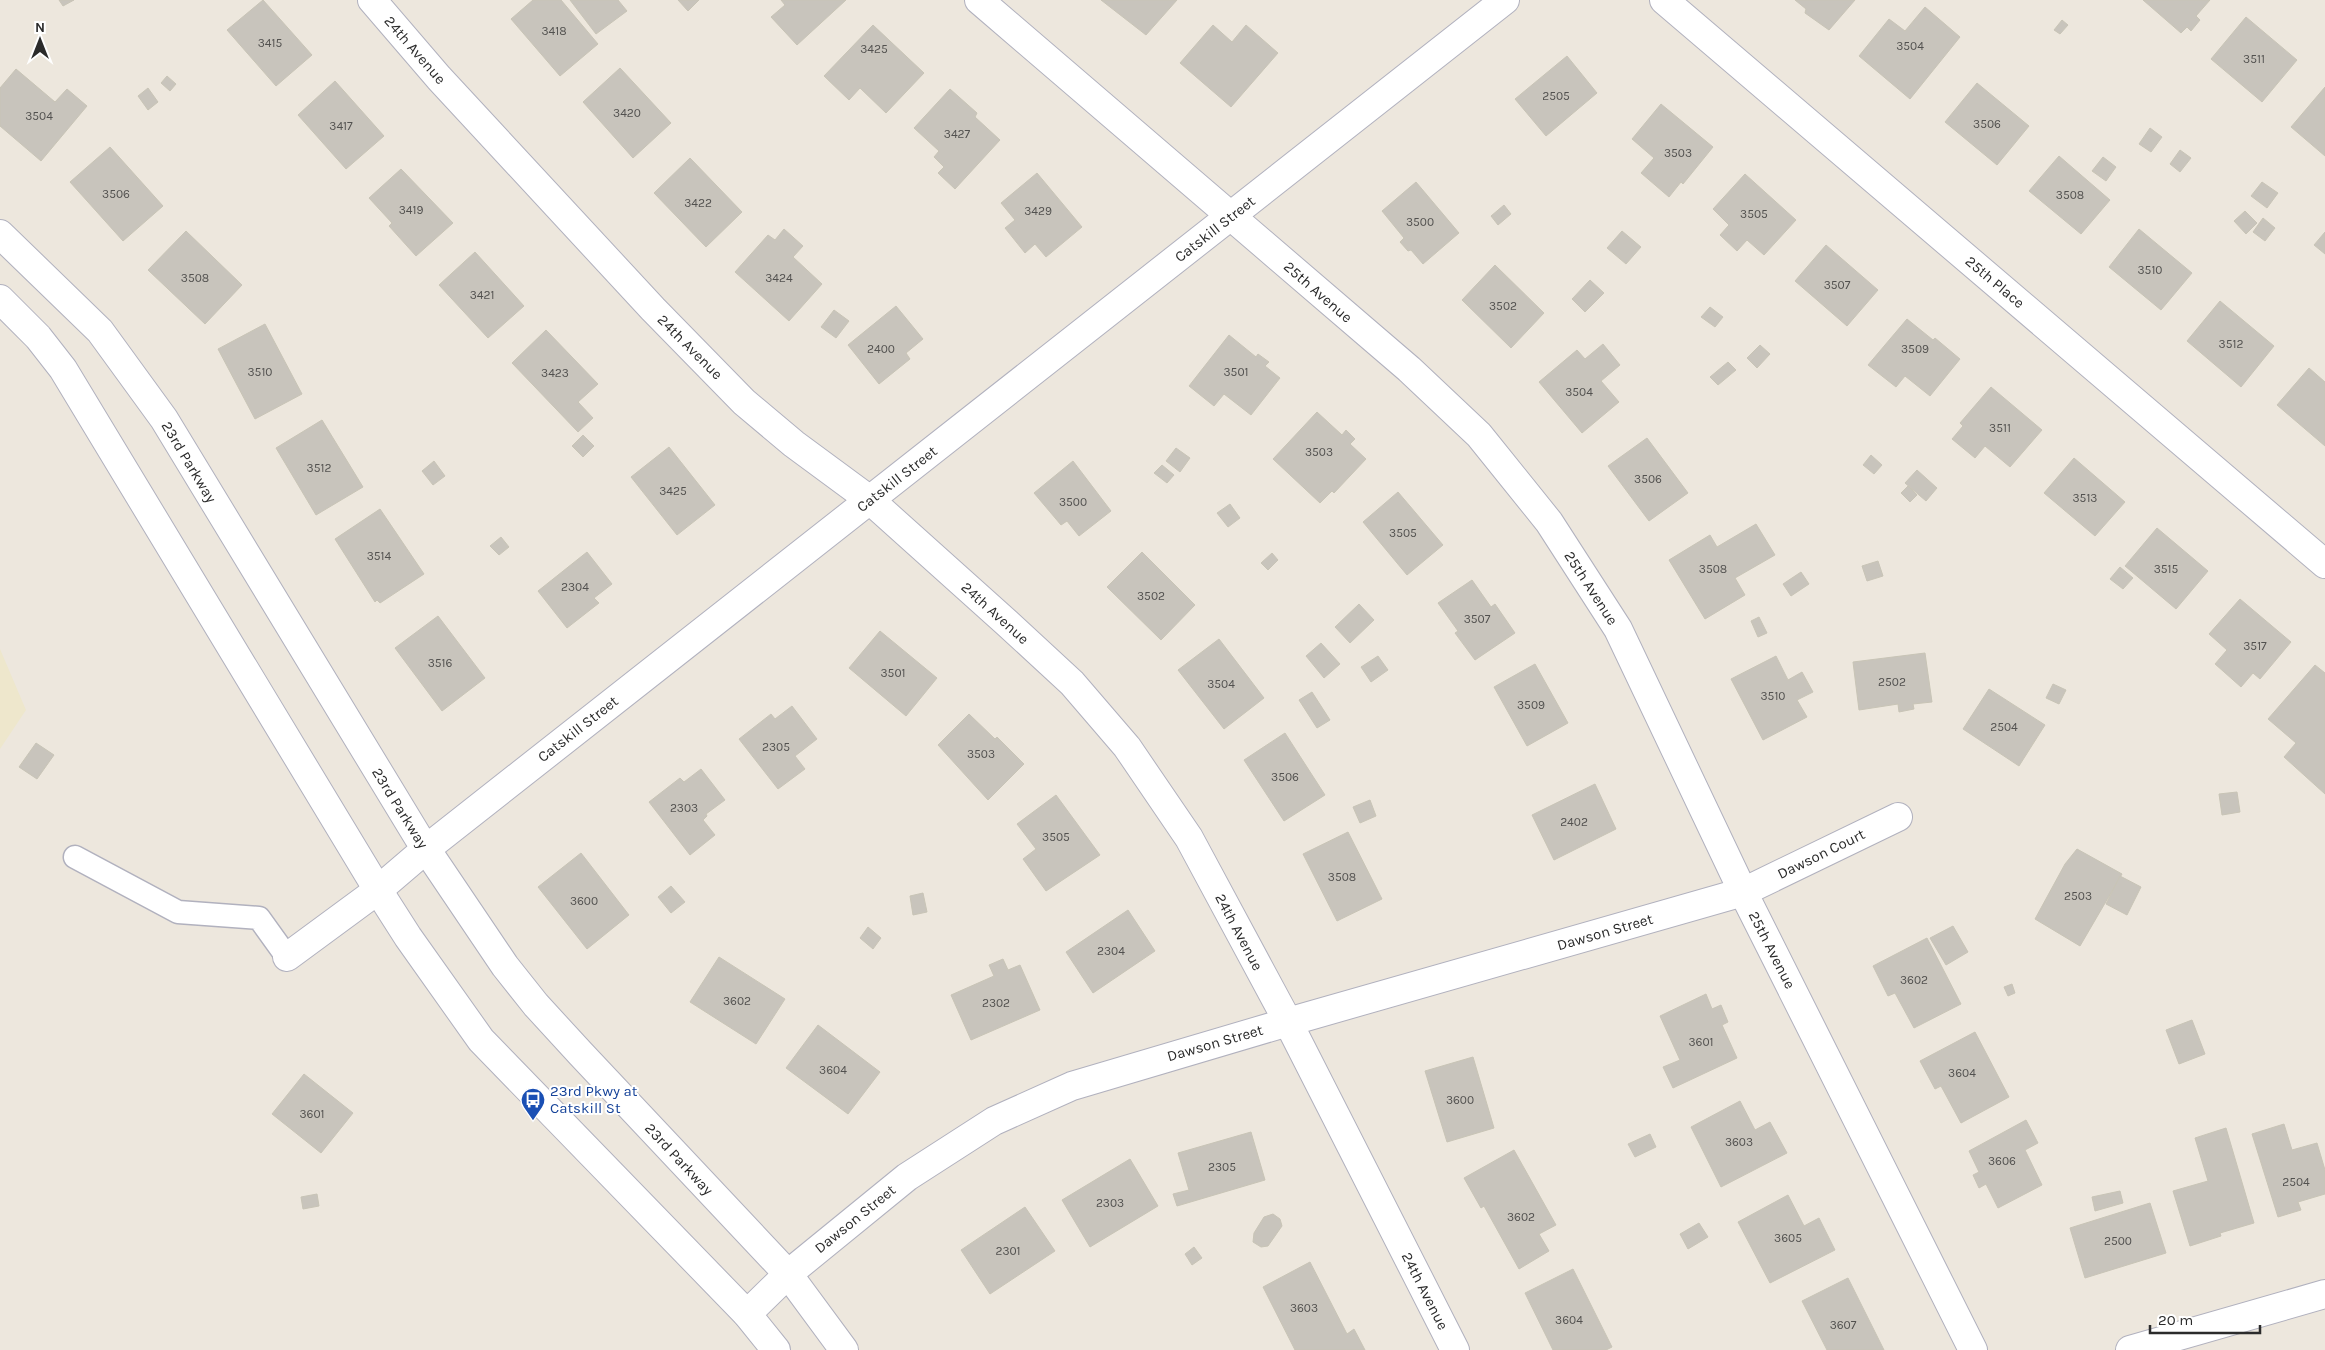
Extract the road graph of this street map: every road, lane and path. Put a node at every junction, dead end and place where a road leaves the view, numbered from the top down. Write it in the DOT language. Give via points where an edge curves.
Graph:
graph roads {
  1 [pos="372,0"];
  2 [pos="979,0"];
  3 [pos="1505,0"];
  4 [pos="1664,0"];
  5 [pos="1231,217"];
  6 [pos="0,234"];
  7 [pos="0,299"];
  8 [pos="870,500"];
  9 [pos="2325,564"];
  10 [pos="1898,817"];
  11 [pos="426,849"];
  12 [pos="75,857"];
  13 [pos="378,890"];
  14 [pos="1743,892"];
  15 [pos="287,957"];
  16 [pos="1288,1022"];
  17 [pos="788,1274"];
  18 [pos="2325,1294"];
  19 [pos="747,1314"];
  20 [pos="776,1350"];
  21 [pos="844,1350"];
  22 [pos="1455,1350"];
  23 [pos="1973,1350"];
  24 [pos="2130,1350"];
  1 -- 8 [label="street, 24th Avenue" via="439,78 653,309 744,402"];
  2 -- 5 [label="street, 25th Avenue"];
  3 -- 5 [label="street, Catskill Street"];
  4 -- 9 [label="street, 25th Place"];
  5 -- 8 [label="street, Catskill Street"];
  5 -- 14 [label="street, 25th Avenue" via="1409,370 1479,435 1549,522 1618,629"];
  6 -- 11 [label="street, 23rd Parkway" via="100,330 164,419"];
  7 -- 13 [label="street" via="38,337 63,370"];
  8 -- 11 [label="street, Catskill Street"];
  8 -- 16 [label="street, 24th Avenue" via="1072,683 1127,747 1189,838"];
  10 -- 14 [label="street, Dawson Court"];
  11 -- 13 [label="street, Catskill Street"];
  11 -- 17 [label="street, 23rd Parkway" via="505,966 536,1005"];
  12 -- 15 [label="lane" via="178,912 259,918"];
  13 -- 15 [label="street, Catskill Street"];
  13 -- 19 [label="street" via="481,1040"];
  14 -- 16 [label="street, Dawson Street"];
  14 -- 23 [label="street, 25th Avenue"];
  16 -- 17 [label="street, Dawson Street" via="1072,1086 994,1120 907,1176"];
  16 -- 22 [label="street, 24th Avenue"];
  17 -- 19 [label="street, Dawson Street"];
  17 -- 21 [label="street, 23rd Parkway"];
  18 -- 24 [label="street"];
  19 -- 20 [label="street"];
}
